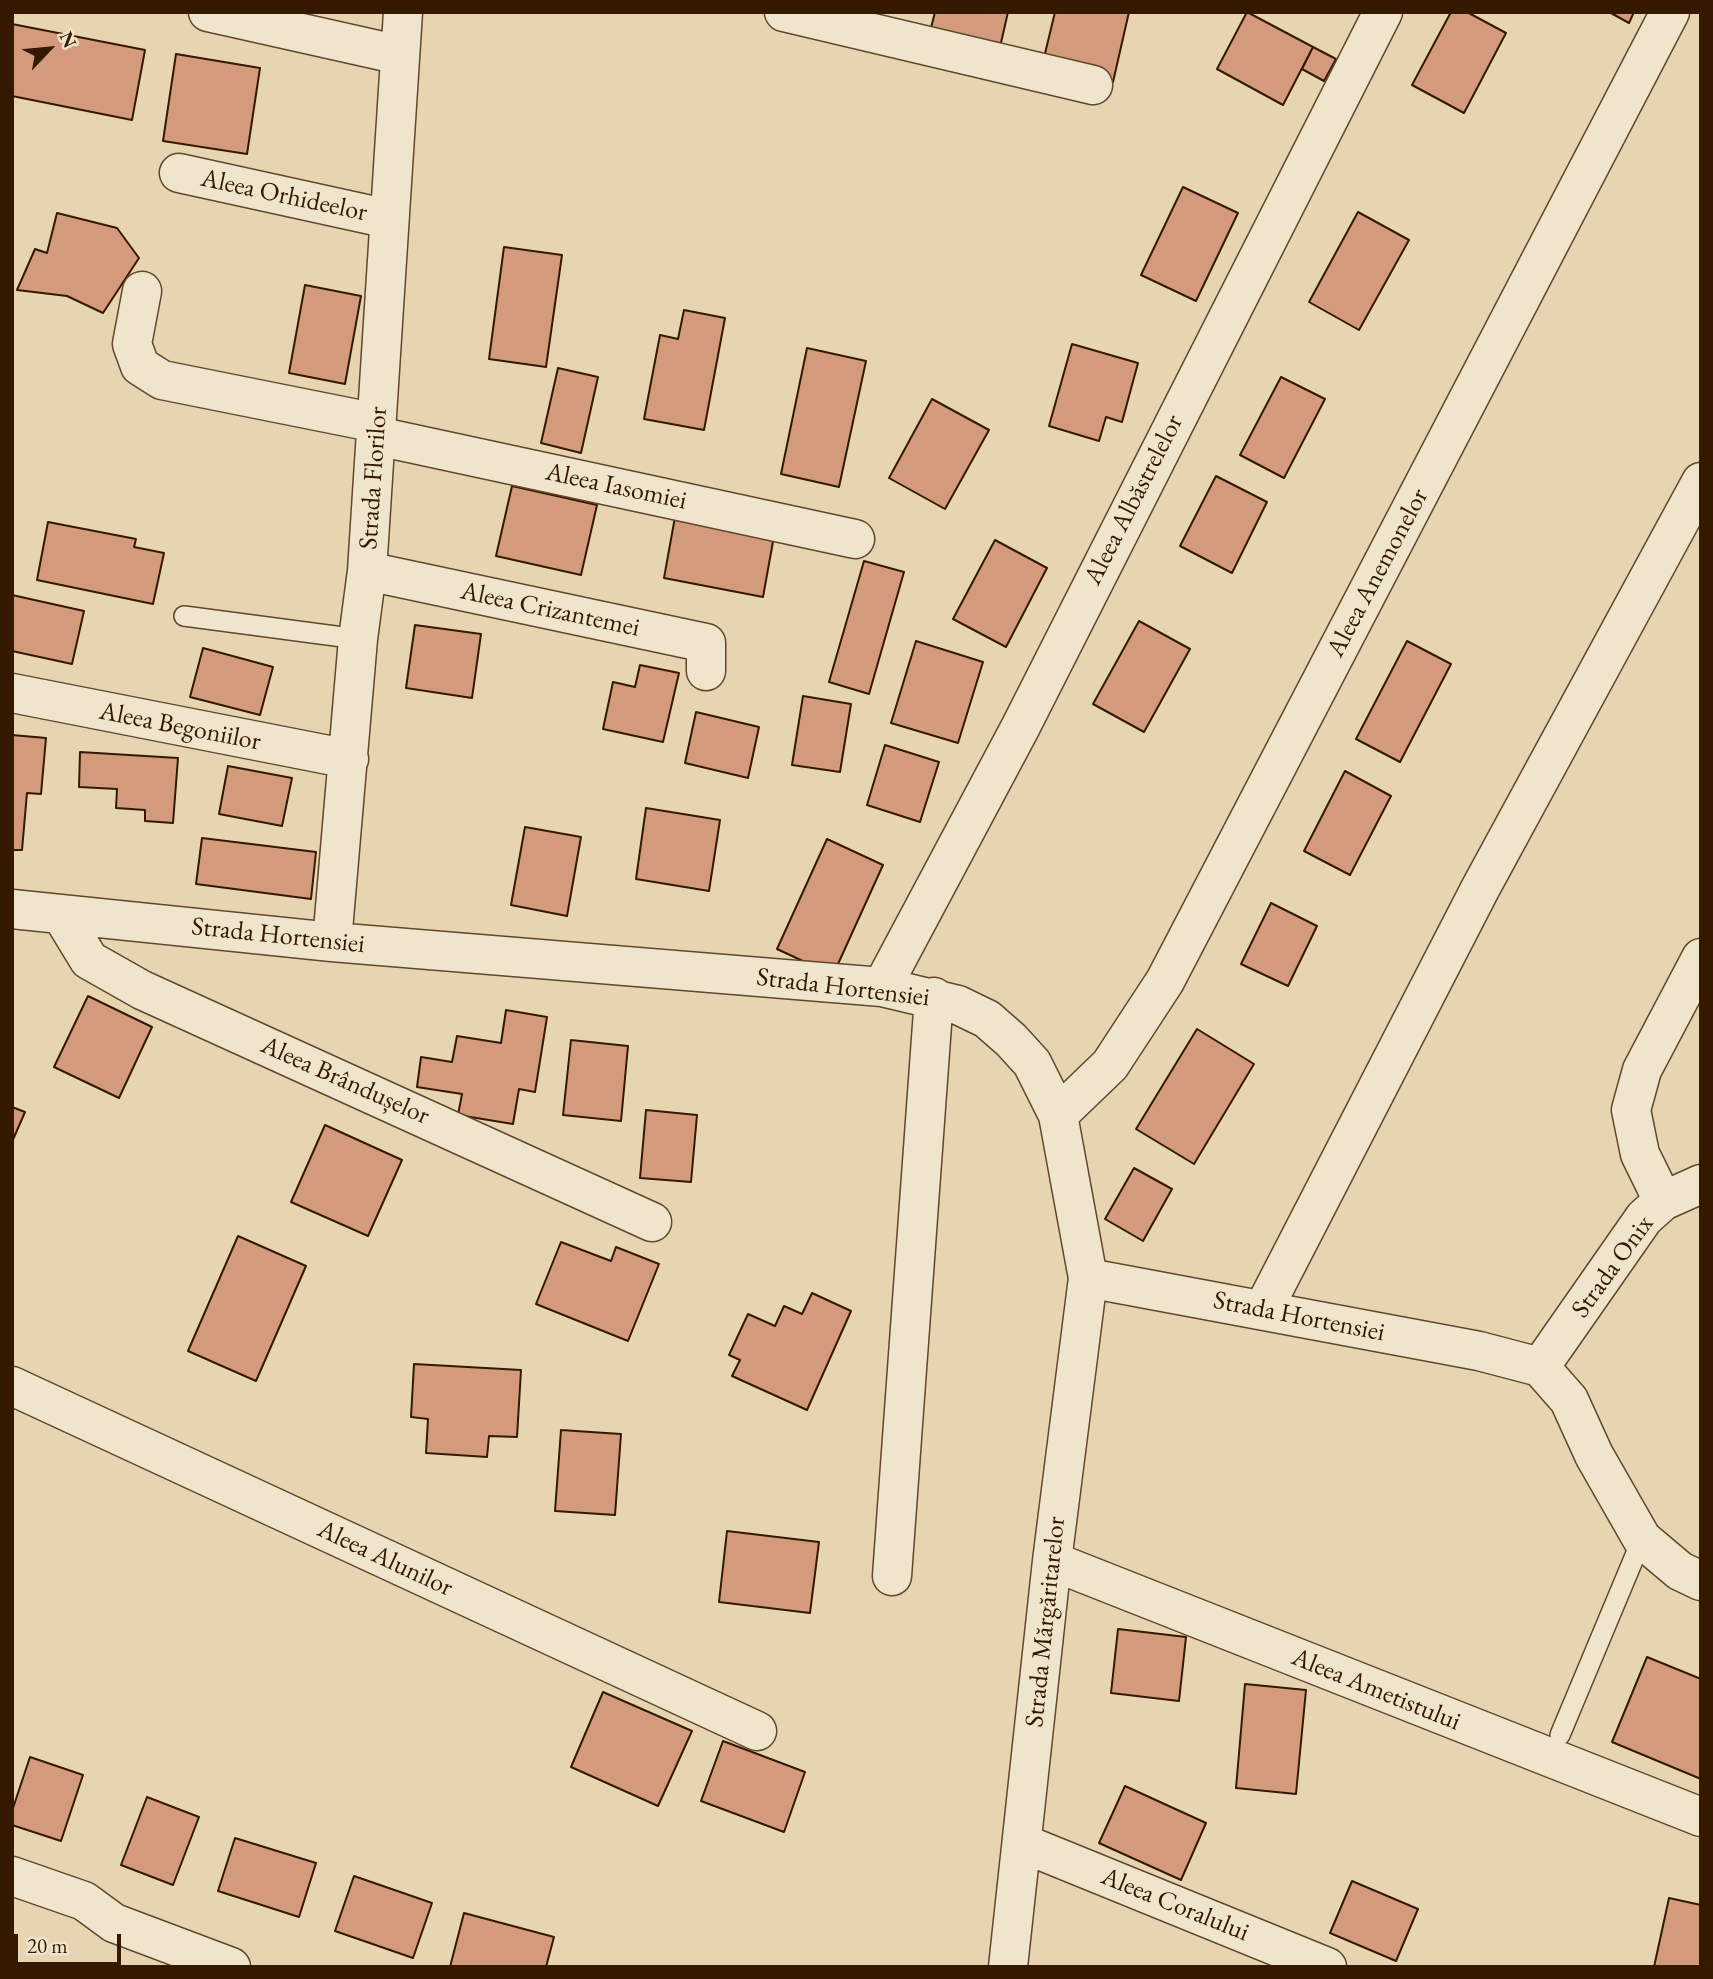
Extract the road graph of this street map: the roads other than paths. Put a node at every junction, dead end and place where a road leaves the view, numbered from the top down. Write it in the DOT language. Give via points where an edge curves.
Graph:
graph roads {
  1 [pos="208,12"];
  2 [pos="403,12"];
  3 [pos="784,12"];
  4 [pos="1382,12"];
  5 [pos="1670,12"];
  6 [pos="400,55"];
  7 [pos="1093,85"];
  8 [pos="179,173"];
  9 [pos="390,219"];
  10 [pos="142,291"];
  11 [pos="377,429"];
  12 [pos="1701,482"];
  13 [pos="855,539"];
  14 [pos="367,571"];
  15 [pos="184,616"];
  16 [pos="358,639"];
  17 [pos="706,671"];
  18 [pos="12,693"];
  19 [pos="349,759"];
  20 [pos="12,909"];
  21 [pos="61,914"];
  22 [pos="332,942"];
  23 [pos="1701,958"];
  24 [pos="882,987"];
  25 [pos="934,998"];
  26 [pos="1058,1115"];
  27 [pos="1701,1184"];
  28 [pos="1663,1201"];
  29 [pos="652,1222"];
  30 [pos="1087,1278"];
  31 [pos="1263,1310"];
  32 [pos="1540,1367"];
  33 [pos="12,1386"];
  34 [pos="1642,1539"];
  35 [pos="1052,1561"];
  36 [pos="892,1576"];
  37 [pos="1701,1581"];
  38 [pos="757,1731"];
  39 [pos="1560,1735"];
  40 [pos="1701,1817"];
  41 [pos="1023,1843"];
  42 [pos="12,1876"];
  43 [pos="231,1967"];
  44 [pos="1008,1967"];
  45 [pos="1327,1967"];
  1 -- 6 [label="street"];
  2 -- 6 [label="street, Strada Florilor"];
  3 -- 7 [label="street"];
  4 -- 24 [label="street, Aleea Albăstrelelor" via="1020,728"];
  5 -- 26 [label="street, Aleea Anemonelor" via="1165,981 1110,1065"];
  6 -- 9 [label="street, Strada Florilor"];
  8 -- 9 [label="street, Aleea Orhideelor"];
  9 -- 11 [label="street, Strada Florilor"];
  10 -- 11 [label="street, Aleea Iasomiei" via="132,344 140,366 162,380"];
  11 -- 13 [label="street, Aleea Iasomiei"];
  11 -- 14 [label="street, Strada Florilor"];
  12 -- 31 [label="street" via="1474,901"];
  14 -- 16 [label="street, Strada Florilor"];
  14 -- 17 [label="street, Aleea Crizantemei" via="706,643"];
  15 -- 16 [label="lane"];
  16 -- 19 [label="street, Strada Florilor"];
  18 -- 19 [label="street, Aleea Begoniilor"];
  19 -- 22 [label="street, Strada Florilor"];
  20 -- 21 [label="street, Strada Hortensiei"];
  21 -- 22 [label="street, Strada Hortensiei"];
  21 -- 29 [label="street, Aleea Brândușelor" via="89,960 142,990"];
  22 -- 24 [label="street, Strada Hortensiei"];
  23 -- 28 [label="street" via="1642,1070 1631,1110 1640,1154"];
  24 -- 25 [label="street, Strada Hortensiei"];
  25 -- 26 [label="street, Strada Hortensiei" via="987,1019 1011,1040 1032,1063"];
  25 -- 36 [label="street"];
  26 -- 30 [label="street, Strada Hortensiei"];
  27 -- 28 [label="street, Strada Onix"];
  28 -- 32 [label="street, Strada Onix" via="1644,1218"];
  30 -- 31 [label="street, Strada Hortensiei"];
  30 -- 35 [label="street, Strada Mărgăritarelor"];
  31 -- 32 [label="street, Strada Hortensiei"];
  32 -- 34 [label="street" via="1569,1401"];
  33 -- 38 [label="street, Aleea Alunilor"];
  34 -- 37 [label="street" via="1680,1571"];
  34 -- 39 [label="lane"];
  35 -- 40 [label="street, Aleea Ametistului"];
  35 -- 41 [label="street, Strada Mărgăritarelor"];
  41 -- 44 [label="street, Strada Mărgăritarelor"];
  41 -- 45 [label="street, Aleea Coralului"];
  42 -- 43 [label="street" via="84,1901 114,1923"];
}
